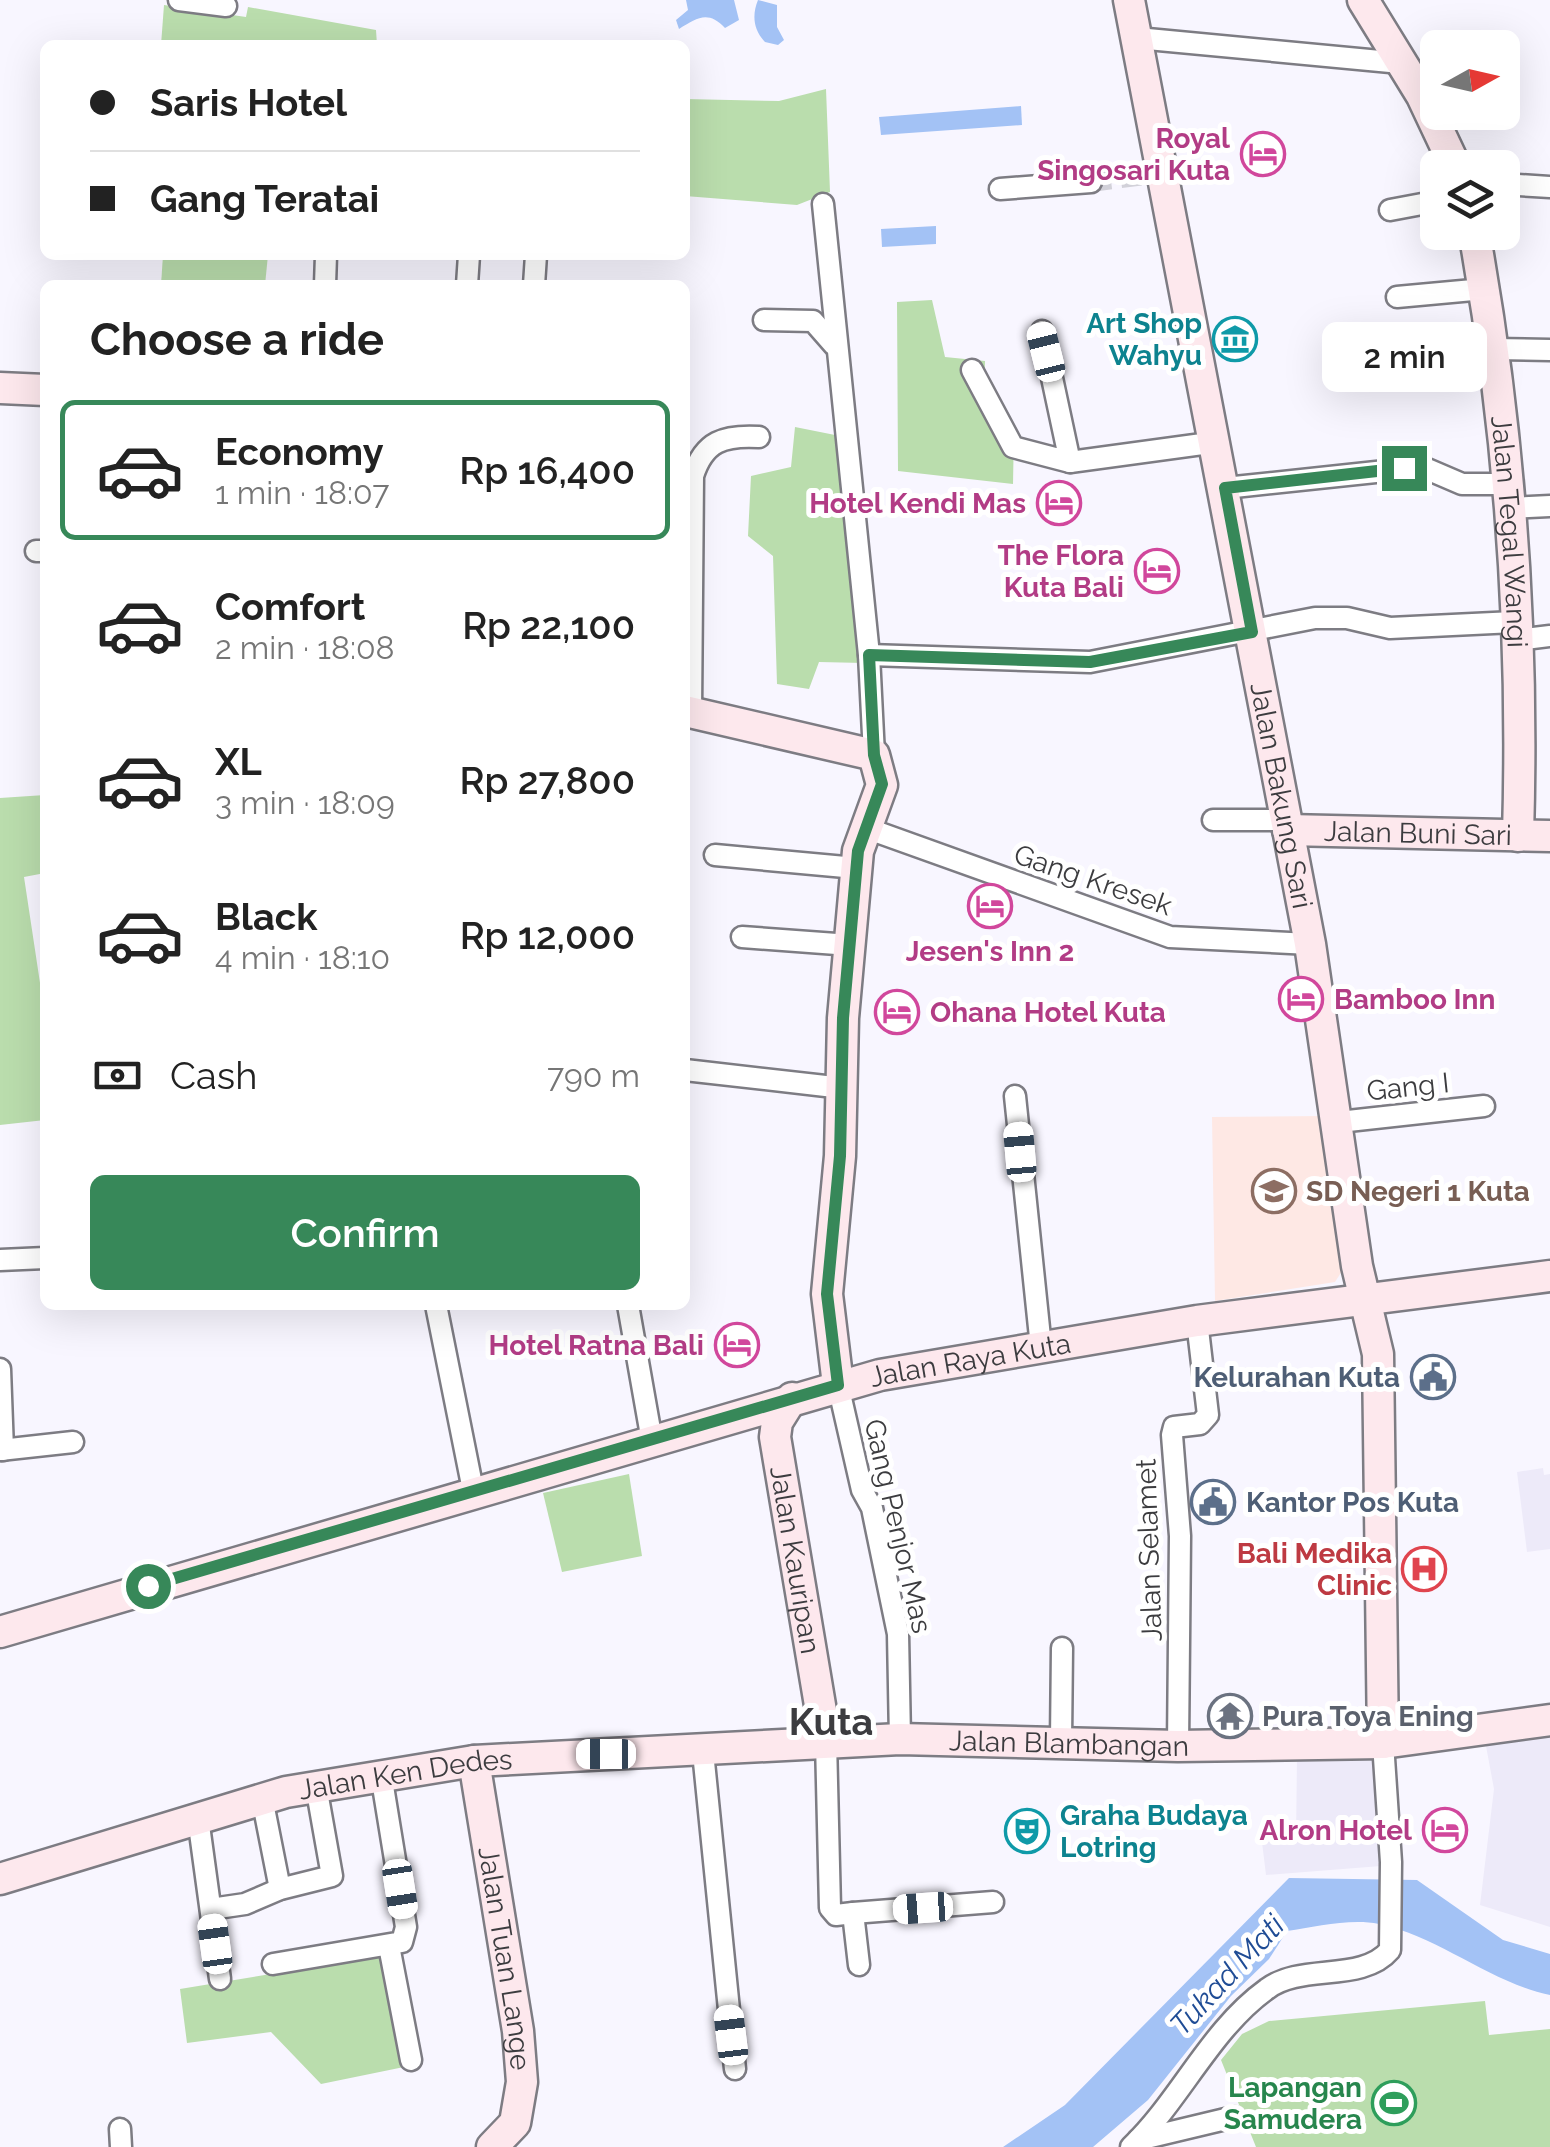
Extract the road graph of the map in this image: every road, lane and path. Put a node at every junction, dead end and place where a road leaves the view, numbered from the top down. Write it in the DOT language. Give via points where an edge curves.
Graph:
graph roads {
  1 [pos="179,0"];
  2 [pos="1129,0"];
  3 [pos="1362,0"];
  4 [pos="226,6"];
  5 [pos="1137,38"];
  6 [pos="1401,63"];
  7 [pos="1448,150"];
  8 [pos="1091,182"];
  9 [pos="1520,185"];
  10 [pos="1550,187"];
  11 [pos="1000,189"];
  12 [pos="824,204"];
  13 [pos="1420,205"];
  14 [pos="1390,210"];
  15 [pos="1477,250"];
  16 [pos="1484,289"];
  17 [pos="1397,297"];
  18 [pos="764,320"];
  19 [pos="1042,331"];
  20 [pos="834,346"];
  21 [pos="1494,350"];
  22 [pos="1550,350"];
  23 [pos="972,370"];
  24 [pos="0,388"];
  25 [pos="40,390"];
  26 [pos="759,437"];
  27 [pos="1217,442"];
  28 [pos="1070,462"];
  29 [pos="1225,488"];
  30 [pos="1507,496"];
  31 [pos="1550,506"];
  32 [pos="690,618"];
  33 [pos="1516,631"];
  34 [pos="1252,632"];
  35 [pos="1550,636"];
  36 [pos="869,655"];
  37 [pos="690,712"];
  38 [pos="874,755"];
  39 [pos="1213,820"];
  40 [pos="1287,825"];
  41 [pos="866,828"];
  42 [pos="1518,836"];
  43 [pos="1550,836"];
  44 [pos="715,856"];
  45 [pos="856,868"];
  46 [pos="742,937"];
  47 [pos="1310,944"];
  48 [pos="850,946"];
  49 [pos="690,1071"];
  50 [pos="843,1088"];
  51 [pos="1016,1096"];
  52 [pos="1484,1106"];
  53 [pos="1338,1122"];
  54 [pos="40,1258"];
  55 [pos="0,1260"];
  56 [pos="1550,1276"];
  57 [pos="1366,1300"];
  58 [pos="437,1310"];
  59 [pos="629,1310"];
  60 [pos="1197,1321"];
  61 [pos="1042,1346"];
  62 [pos="0,1368"];
  63 [pos="838,1385"];
  64 [pos="792,1398"];
  65 [pos="746,1410"];
  66 [pos="775,1438"];
  67 [pos="652,1441"];
  68 [pos="73,1442"];
  69 [pos="1,1450"];
  70 [pos="473,1490"];
  71 [pos="4,1626"];
  72 [pos="1062,1648"];
  73 [pos="1550,1720"];
  74 [pos="900,1739"];
  75 [pos="1061,1740"];
  76 [pos="826,1741"];
  77 [pos="1383,1742"];
  78 [pos="1178,1746"];
  79 [pos="703,1752"];
  80 [pos="474,1761"];
  81 [pos="381,1774"];
  82 [pos="316,1786"];
  83 [pos="262,1798"];
  84 [pos="198,1818"];
  85 [pos="0,1879"];
  86 [pos="280,1889"];
  87 [pos="993,1902"];
  88 [pos="210,1909"];
  89 [pos="853,1913"];
  90 [pos="389,1946"];
  91 [pos="273,1964"];
  92 [pos="859,1964"];
  93 [pos="220,1979"];
  94 [pos="412,2060"];
  95 [pos="735,2069"];
  96 [pos="1234,2117"];
  97 [pos="1134,2144"];
  98 [pos="492,2147"];
  1 -- 4 [label="street"];
  2 -- 5 [label="main road, Jalan Bakung Sari"];
  3 -- 6 [label="main road"];
  5 -- 6 [label="street"];
  5 -- 27 [label="main road, Jalan Bakung Sari" via="1158,174"];
  6 -- 7 [label="main road"];
  8 -- 11 [label="street"];
  9 -- 10 [label="street"];
  12 -- 20 [label="street"];
  13 -- 14 [label="street"];
  15 -- 16 [label="main road, Jalan Tegal Wangi"];
  16 -- 17 [label="street"];
  16 -- 21 [label="main road, Jalan Tegal Wangi"];
  18 -- 20 [label="street" via="813,321"];
  19 -- 28 [label="street"];
  20 -- 36 [label="street"];
  21 -- 22 [label="street"];
  21 -- 30 [label="main road, Jalan Tegal Wangi"];
  23 -- 28 [label="street" via="1013,448"];
  24 -- 25 [label="main road"];
  26 -- 32 [label="street" via="720,438 708,446 693,476"];
  27 -- 28 [label="street"];
  27 -- 29 [label="main road, Jalan Bakung Sari"];
  29 -- 30 [label="street" via="1404,468 1427,469"];
  29 -- 34 [label="main road, Jalan Bakung Sari"];
  30 -- 31 [label="street"];
  30 -- 33 [label="main road, Jalan Tegal Wangi"];
  33 -- 34 [label="street" via="1390,628 1315,618"];
  33 -- 35 [label="street"];
  33 -- 42 [label="main road, Jalan Tegal Wangi"];
  34 -- 36 [label="street" via="1090,662"];
  34 -- 40 [label="main road, Jalan Bakung Sari"];
  36 -- 38 [label="street"];
  37 -- 38 [label="main road"];
  38 -- 41 [label="main road" via="882,784"];
  39 -- 40 [label="street"];
  40 -- 42 [label="main road, Jalan Buni Sari"];
  40 -- 47 [label="main road, Jalan Bakung Sari"];
  41 -- 45 [label="main road"];
  41 -- 47 [label="street, Gang Kresek" via="1170,937"];
  42 -- 43 [label="main road, Jalan Buni Sari"];
  44 -- 45 [label="street"];
  45 -- 48 [label="main road"];
  46 -- 48 [label="street"];
  47 -- 53 [label="main road, Jalan Bakung Sari"];
  48 -- 50 [label="main road"];
  49 -- 50 [label="street"];
  50 -- 63 [label="main road" via="827,1294"];
  51 -- 61 [label="street"];
  52 -- 53 [label="street, Gang I"];
  53 -- 57 [label="main road, Jalan Bakung Sari"];
  54 -- 55 [label="street"];
  56 -- 57 [label="main road, Jalan Raya Kuta"];
  57 -- 60 [label="main road, Jalan Raya Kuta"];
  57 -- 77 [label="main road, Jalan Bakung Sari" via="1380,1396"];
  58 -- 70 [label="street"];
  59 -- 67 [label="street"];
  60 -- 61 [label="main road, Jalan Raya Kuta"];
  60 -- 78 [label="street, Jalan Selamet" via="1208,1415 1200,1424 1174,1427 1172,1435 1180,1536"];
  61 -- 63 [label="main road, Jalan Raya Kuta"];
  62 -- 69 [label="street"];
  63 -- 64 [label="main road, Jalan Raya Kuta"];
  63 -- 74 [label="street, Gang Penjor Mas" via="898,1634"];
  64 -- 65 [label="main road, Jalan Raya Kuta"];
  64 -- 66 [label="main road, Jalan Kauripan"];
  65 -- 66 [label="main road, Jalan Kauripan"];
  65 -- 67 [label="main road, Jalan Raya Kuta"];
  66 -- 76 [label="main road, Jalan Kauripan"];
  67 -- 70 [label="main road, Jalan Raya Kuta"];
  68 -- 69 [label="street"];
  70 -- 71 [label="main road, Jalan Raya Kuta"];
  72 -- 75 [label="street"];
  73 -- 77 [label="main road, Jalan Blambangan"];
  74 -- 75 [label="main road, Jalan Blambangan"];
  74 -- 76 [label="main road, Jalan Blambangan"];
  75 -- 78 [label="main road, Jalan Blambangan"];
  76 -- 79 [label="main road, Jalan Ken Dedes"];
  76 -- 89 [label="street" via="830,1908 836,1915"];
  77 -- 78 [label="main road, Jalan Blambangan"];
  77 -- 97 [label="street" via="1393,1943 1375,1963 1268,1988 1218,2038"];
  79 -- 80 [label="main road, Jalan Ken Dedes"];
  79 -- 95 [label="street"];
  80 -- 81 [label="main road, Jalan Ken Dedes"];
  80 -- 98 [label="main road, Jalan Tuan Lange" via="522,2082 515,2123"];
  81 -- 82 [label="main road, Jalan Ken Dedes"];
  81 -- 90 [label="street" via="406,1927 402,1942"];
  82 -- 83 [label="main road, Jalan Ken Dedes"];
  82 -- 86 [label="street" via="332,1876"];
  83 -- 84 [label="main road, Jalan Ken Dedes"];
  83 -- 86 [label="street"];
  84 -- 85 [label="main road, Jalan Ken Dedes"];
  84 -- 88 [label="street"];
  86 -- 88 [label="street"];
  87 -- 89 [label="street"];
  88 -- 93 [label="street"];
  89 -- 92 [label="street"];
  90 -- 91 [label="street"];
  90 -- 94 [label="street"];
  96 -- 97 [label="street"];
}
